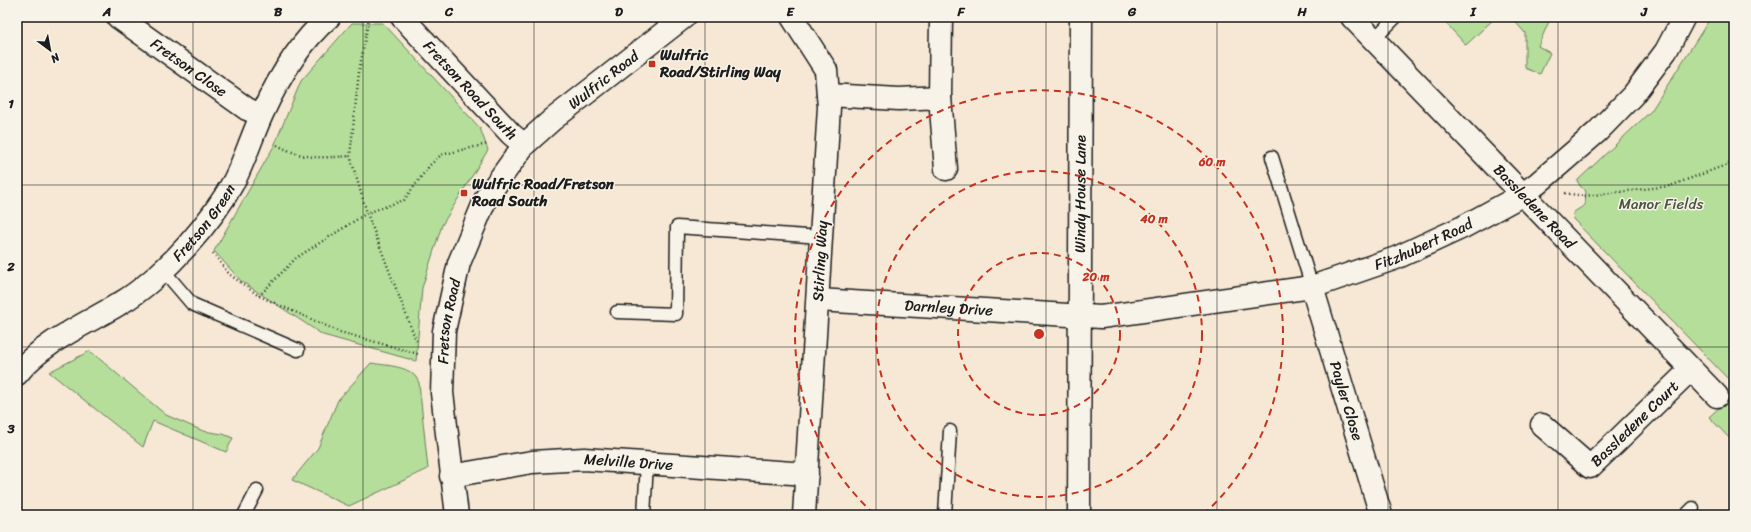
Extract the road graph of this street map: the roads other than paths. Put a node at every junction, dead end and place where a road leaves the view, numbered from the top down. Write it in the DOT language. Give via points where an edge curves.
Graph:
graph roads {
  1 [pos="118,17"];
  2 [pos="329,17"];
  3 [pos="402,17"];
  4 [pos="684,17"];
  5 [pos="792,17"];
  6 [pos="941,17"];
  7 [pos="1081,17"];
  8 [pos="1352,17"];
  9 [pos="1396,17"];
  10 [pos="1684,17"];
  11 [pos="1373,40"];
  12 [pos="828,95"];
  13 [pos="940,97"];
  14 [pos="258,125"];
  15 [pos="524,145"];
  16 [pos="1272,157"];
  17 [pos="946,169"];
  18 [pos="1522,195"];
  19 [pos="821,237"];
  20 [pos="163,270"];
  21 [pos="1312,287"];
  22 [pos="818,300"];
  23 [pos="617,312"];
  24 [pos="1080,316"];
  25 [pos="298,350"];
  26 [pos="1690,370"];
  27 [pos="17,374"];
  28 [pos="1717,396"];
  29 [pos="1542,426"];
  30 [pos="950,431"];
  31 [pos="647,463"];
  32 [pos="807,474"];
  33 [pos="451,476"];
  34 [pos="257,490"];
  35 [pos="244,515"];
  36 [pos="457,515"];
  37 [pos="644,515"];
  38 [pos="804,515"];
  39 [pos="945,515"];
  40 [pos="1079,515"];
  41 [pos="1381,515"];
  1 -- 14 [label="street, Fretson Close" via="247,109"];
  2 -- 14 [label="street, Fretson Green" via="305,43 280,79"];
  3 -- 15 [label="street, Fretson Road South"];
  4 -- 15 [label="street, Wulfric Road"];
  5 -- 12 [label="street, Stirling Way" via="826,70"];
  6 -- 13 [label="street"];
  7 -- 24 [label="street, Windy House Lane"];
  8 -- 11 [label="street, Bassledene Road"];
  9 -- 11 [label="lane"];
  10 -- 18 [label="street, Fitzhubert Road" via="1666,51 1633,96 1568,158"];
  11 -- 18 [label="street, Bassledene Road"];
  12 -- 13 [label="street" via="899,99"];
  12 -- 19 [label="street, Stirling Way"];
  13 -- 17 [label="street"];
  14 -- 20 [label="street, Fretson Green" via="234,181 221,203"];
  15 -- 33 [label="street, Fretson Road" via="486,198 459,263 444,332 442,393"];
  16 -- 21 [label="lane"];
  18 -- 21 [label="street, Fitzhubert Road" via="1463,227 1396,258"];
  18 -- 26 [label="street, Bassledene Road"];
  19 -- 22 [label="street, Stirling Way"];
  19 -- 23 [label="lane" via="677,227 676,314"];
  20 -- 25 [label="lane" via="192,304"];
  20 -- 27 [label="street, Fretson Green" via="122,303 44,350"];
  21 -- 24 [label="street, Fitzhubert Road" via="1102,317"];
  21 -- 41 [label="street, Payler Close"];
  22 -- 24 [label="street, Darnley Drive"];
  22 -- 32 [label="street, Stirling Way"];
  24 -- 40 [label="street, Windy House Lane"];
  26 -- 28 [label="street, Bassledene Road"];
  26 -- 29 [label="street, Bassledene Court" via="1590,467"];
  30 -- 39 [label="lane"];
  31 -- 32 [label="street, Melville Drive"];
  31 -- 33 [label="street, Melville Drive" via="584,459 532,462"];
  31 -- 37 [label="lane"];
  32 -- 38 [label="street, Stirling Way"];
  33 -- 36 [label="street, Fretson Road"];
  34 -- 35 [label="lane"];
}
